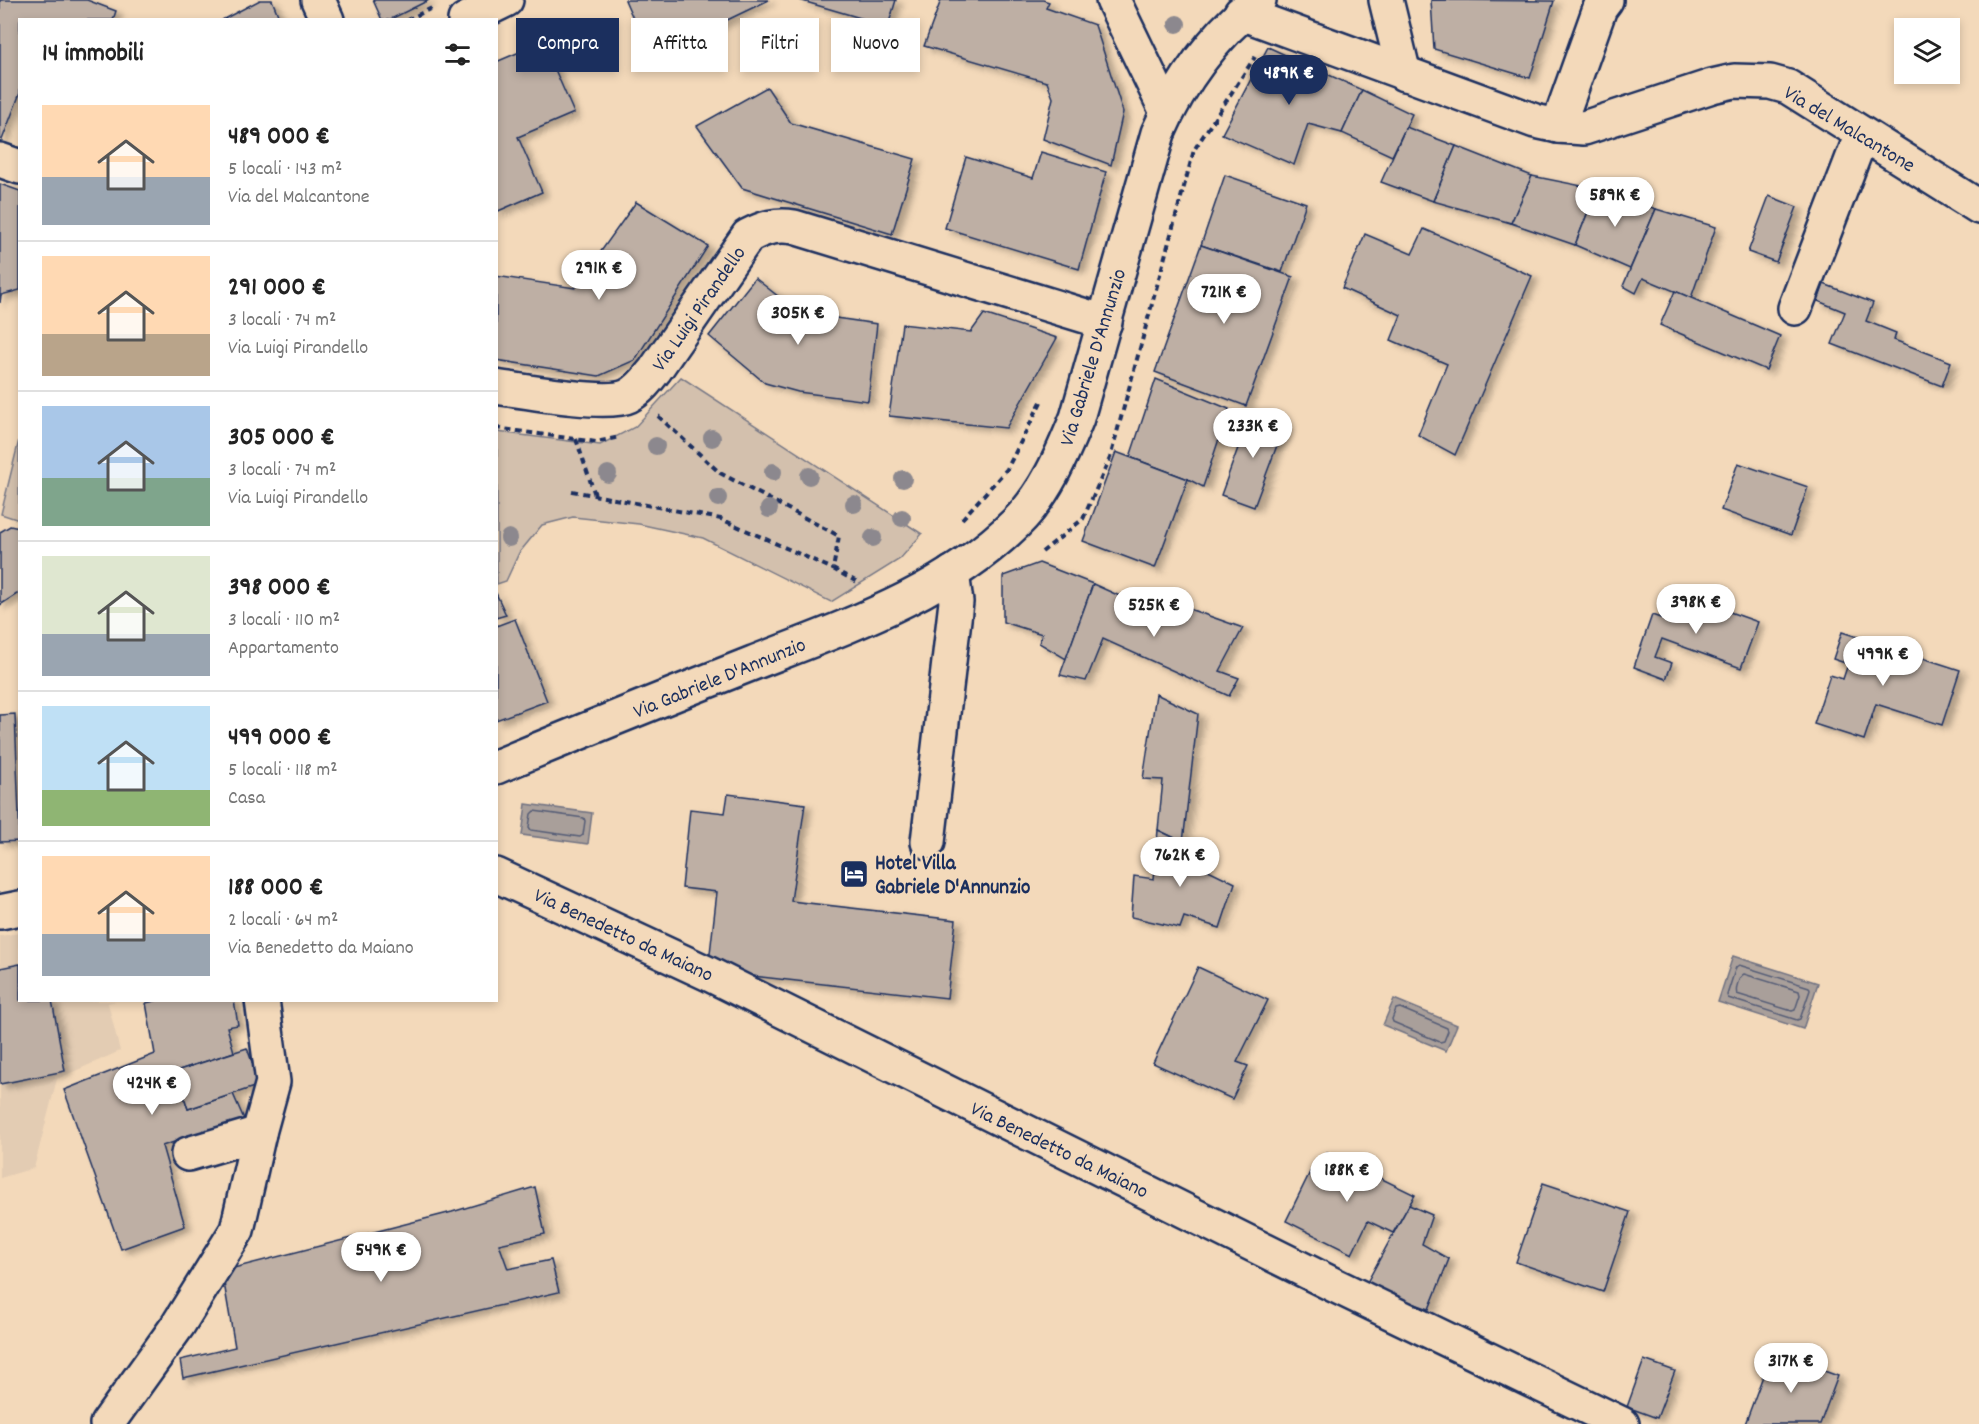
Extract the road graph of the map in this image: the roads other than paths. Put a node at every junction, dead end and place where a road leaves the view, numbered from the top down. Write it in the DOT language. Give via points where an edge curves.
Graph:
graph roads {
  1 [pos="318,0"];
  2 [pos="506,0"];
  3 [pos="1113,0"];
  4 [pos="1386,0"];
  5 [pos="1606,0"];
  6 [pos="1250,7"];
  7 [pos="452,12"];
  8 [pos="326,18"];
  9 [pos="1404,74"];
  10 [pos="1167,112"];
  11 [pos="1571,127"];
  12 [pos="1862,134"];
  13 [pos="0,160"];
  14 [pos="18,166"];
  15 [pos="1979,207"];
  16 [pos="1795,308"];
  17 [pos="1105,321"];
  18 [pos="498,387"];
  19 [pos="952,573"];
  20 [pos="498,766"];
  21 [pos="928,843"];
  22 [pos="498,876"];
  23 [pos="18,908"];
  24 [pos="0,912"];
  25 [pos="262,1002"];
  26 [pos="259,1133"];
  27 [pos="188,1155"];
  28 [pos="107,1424"];
  29 [pos="1622,1424"];
  1 -- 8 [label="street"];
  2 -- 7 [label="street"];
  3 -- 10 [label="street"];
  4 -- 9 [label="street"];
  5 -- 11 [label="street" via="1600,9"];
  6 -- 9 [label="street"];
  6 -- 10 [label="street, Via Gabriele D'Annunzio" via="1198,63"];
  9 -- 11 [label="street" via="1535,121"];
  10 -- 17 [label="street, Via Gabriele D'Annunzio"];
  11 -- 12 [label="street, Via del Malcantone" via="1712,86 1753,80 1788,87"];
  12 -- 15 [label="street, Via del Malcantone"];
  12 -- 16 [label="street"];
  13 -- 14 [label="street"];
  17 -- 18 [label="street, Via Luigi Pirandello" via="780,225 748,236 655,370 641,388 626,397 573,397"];
  17 -- 19 [label="street, Via Gabriele D'Annunzio" via="1077,418 1048,480 1016,523 994,544"];
  19 -- 20 [label="street, Via Gabriele D'Annunzio" via="873,616"];
  19 -- 21 [label="street" via="956,602"];
  22 -- 29 [label="street, Via Benedetto da Maiano" via="709,974"];
  23 -- 24 [label="street"];
  25 -- 26 [label="street" via="273,1082"];
  26 -- 27 [label="street"];
  26 -- 28 [label="street" via="237,1230 178,1325"];
}
